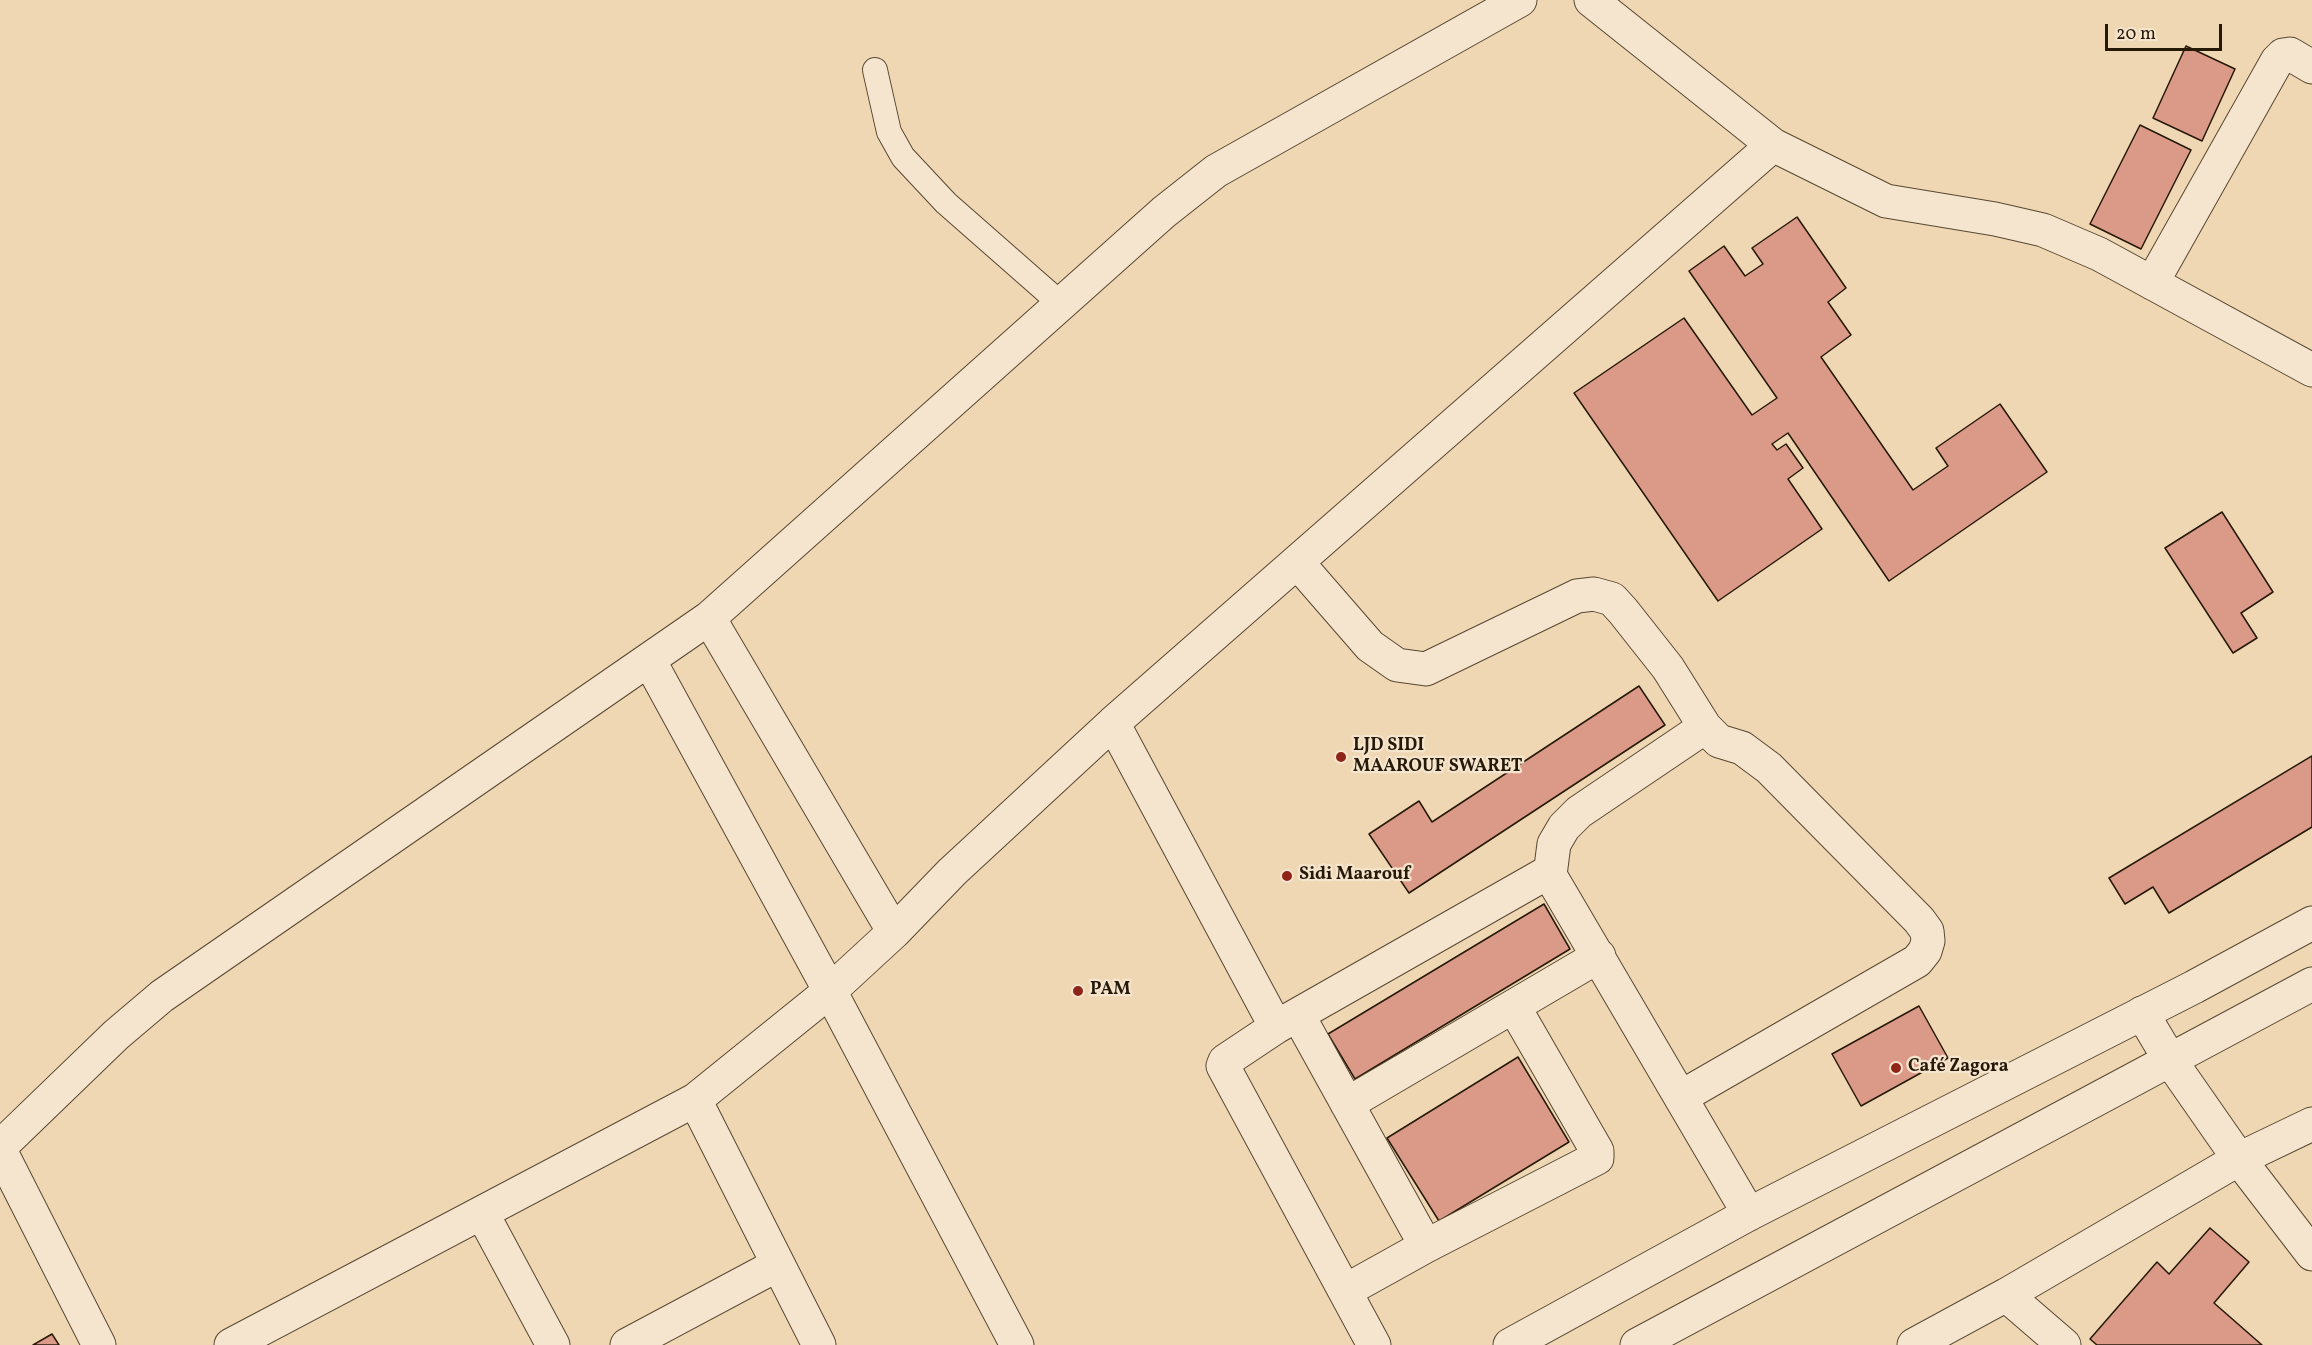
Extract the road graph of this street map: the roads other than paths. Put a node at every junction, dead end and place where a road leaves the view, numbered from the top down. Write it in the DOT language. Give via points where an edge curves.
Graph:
graph roads {
  1 [pos="1520,0"];
  2 [pos="1591,0"];
  3 [pos="2312,67"];
  4 [pos="874,70"];
  5 [pos="1773,145"];
  6 [pos="2152,283"];
  7 [pos="1061,304"];
  8 [pos="2312,370"];
  9 [pos="1297,562"];
  10 [pos="709,618"];
  11 [pos="649,660"];
  12 [pos="1113,723"];
  13 [pos="1705,727"];
  14 [pos="1550,875"];
  15 [pos="2312,923"];
  16 [pos="894,932"];
  17 [pos="1599,956"];
  18 [pos="2312,984"];
  19 [pos="830,992"];
  20 [pos="1514,1007"];
  21 [pos="2142,1013"];
  22 [pos="1287,1021"];
  23 [pos="2170,1060"];
  24 [pos="1681,1098"];
  25 [pos="695,1100"];
  26 [pos="1347,1104"];
  27 [pos="2312,1124"];
  28 [pos="0,1149"];
  29 [pos="2239,1159"];
  30 [pos="482,1213"];
  31 [pos="1749,1214"];
  32 [pos="1426,1246"];
  33 [pos="2312,1254"];
  34 [pos="777,1265"];
  35 [pos="1345,1291"];
  36 [pos="2006,1294"];
  37 [pos="266,1337"];
  38 [pos="99,1345"];
  39 [pos="231,1345"];
  40 [pos="553,1345"];
  41 [pos="627,1345"];
  42 [pos="819,1345"];
  43 [pos="1017,1345"];
  44 [pos="1374,1345"];
  45 [pos="1510,1345"];
  46 [pos="1637,1345"];
  47 [pos="1914,1345"];
  48 [pos="2064,1345"];
  1 -- 7 [label="street" via="1216,171"];
  2 -- 5 [label="street"];
  3 -- 6 [label="street" via="2290,54 2277,61"];
  4 -- 7 [label="lane" via="889,132 903,157 946,203"];
  5 -- 6 [label="street" via="1886,201 2043,230"];
  5 -- 9 [label="street"];
  6 -- 8 [label="street"];
  7 -- 10 [label="street"];
  9 -- 12 [label="street"];
  9 -- 13 [label="street" via="1370,646 1397,664 1426,669 1577,596 1594,594 1612,599 1668,668"];
  10 -- 11 [label="street"];
  10 -- 16 [label="street"];
  11 -- 19 [label="street"];
  11 -- 28 [label="street" via="162,996 116,1035"];
  12 -- 16 [label="street" via="952,872"];
  12 -- 22 [label="street"];
  13 -- 14 [label="street" via="1564,827 1554,844"];
  13 -- 24 [label="street" via="1719,741 1742,748 1769,768 1918,920 1927,931 1928,941 1917,961"];
  14 -- 17 [label="street"];
  14 -- 22 [label="street" via="1545,874"];
  15 -- 21 [label="street"];
  16 -- 19 [label="street"];
  17 -- 20 [label="street"];
  17 -- 24 [label="street"];
  18 -- 23 [label="street"];
  19 -- 25 [label="street"];
  19 -- 43 [label="street"];
  20 -- 26 [label="street"];
  20 -- 32 [label="street" via="1597,1151 1597,1158"];
  21 -- 23 [label="street"];
  21 -- 31 [label="street"];
  22 -- 26 [label="street"];
  22 -- 35 [label="street" via="1225,1061 1224,1071"];
  23 -- 29 [label="street"];
  23 -- 46 [label="street"];
  24 -- 31 [label="street"];
  25 -- 30 [label="street"];
  25 -- 34 [label="street"];
  26 -- 32 [label="street"];
  27 -- 29 [label="street"];
  28 -- 38 [label="street"];
  29 -- 33 [label="street"];
  29 -- 36 [label="street"];
  30 -- 37 [label="street"];
  30 -- 40 [label="street"];
  31 -- 45 [label="street"];
  32 -- 35 [label="street"];
  34 -- 41 [label="street"];
  34 -- 42 [label="street"];
  35 -- 44 [label="street"];
  36 -- 47 [label="street"];
  36 -- 48 [label="street"];
  37 -- 39 [label="street"];
}
